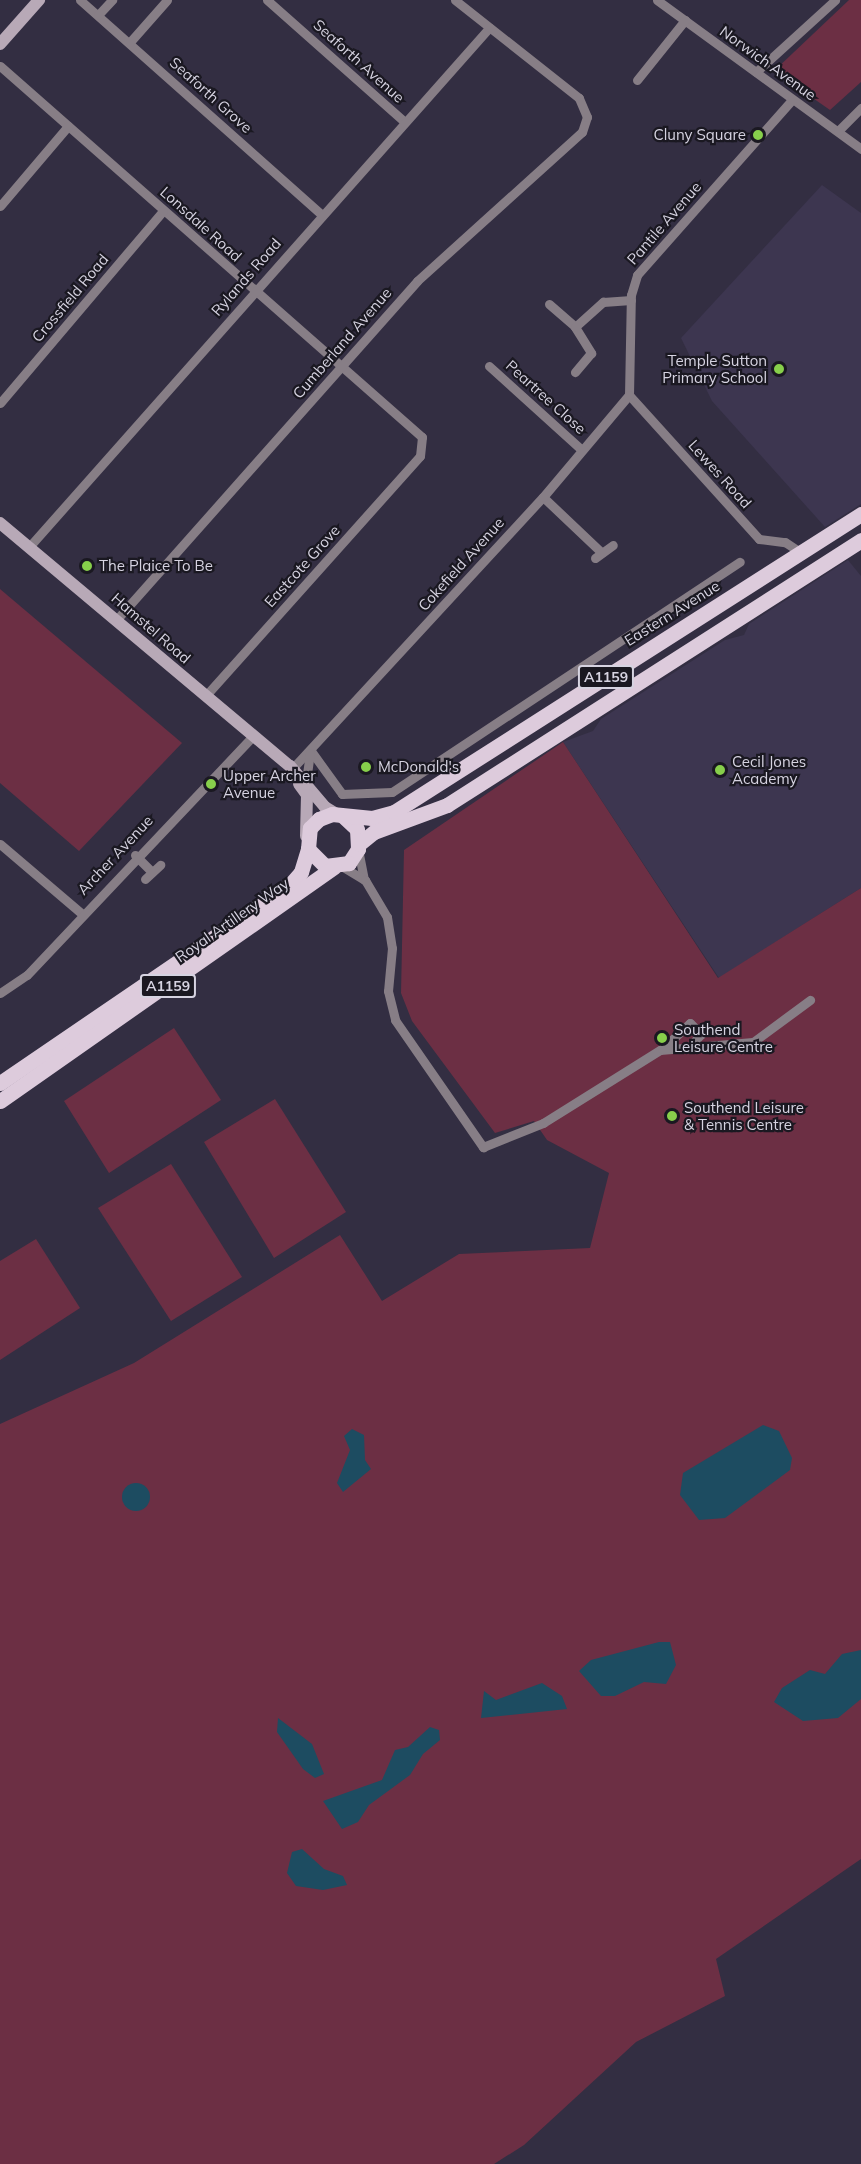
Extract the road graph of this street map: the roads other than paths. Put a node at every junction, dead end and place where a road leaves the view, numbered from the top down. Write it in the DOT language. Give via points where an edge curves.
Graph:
graph roads {
  1 [pos="39,0"];
  2 [pos="80,0"];
  3 [pos="112,0"];
  4 [pos="167,0"];
  5 [pos="267,0"];
  6 [pos="455,0"];
  7 [pos="657,0"];
  8 [pos="835,0"];
  9 [pos="98,15"];
  10 [pos="685,20"];
  11 [pos="489,28"];
  12 [pos="130,42"];
  13 [pos="0,44"];
  14 [pos="0,66"];
  15 [pos="756,72"];
  16 [pos="638,80"];
  17 [pos="792,100"];
  18 [pos="861,108"];
  19 [pos="404,121"];
  20 [pos="68,126"];
  21 [pos="838,130"];
  22 [pos="861,149"];
  23 [pos="0,206"];
  24 [pos="163,211"];
  25 [pos="321,214"];
  26 [pos="253,290"];
  27 [pos="631,300"];
  28 [pos="549,304"];
  29 [pos="575,327"];
  30 [pos="342,365"];
  31 [pos="489,366"];
  32 [pos="575,372"];
  33 [pos="629,395"];
  34 [pos="0,403"];
  35 [pos="582,450"];
  36 [pos="420,456"];
  37 [pos="543,496"];
  38 [pos="861,514"];
  39 [pos="0,523"];
  40 [pos="861,540"];
  41 [pos="613,545"];
  42 [pos="29,547"];
  43 [pos="800,552"];
  44 [pos="740,562"];
  45 [pos="118,618"];
  46 [pos="206,695"];
  47 [pos="252,736"];
  48 [pos="311,751"];
  49 [pos="290,766"];
  50 [pos="303,783"];
  51 [pos="341,816"];
  52 [pos="0,844"];
  53 [pos="307,844"];
  54 [pos="359,846"];
  55 [pos="135,855"];
  56 [pos="160,864"];
  57 [pos="337,867"];
  58 [pos="365,880"];
  59 [pos="81,914"];
  60 [pos="0,993"];
  61 [pos="810,1000"];
  62 [pos="691,1045"];
  63 [pos="660,1050"];
  64 [pos="0,1083"];
  65 [pos="0,1101"];
  1 -- 13 [label="street"];
  2 -- 9 [label="street, Seaforth Grove"];
  3 -- 9 [label="street"];
  4 -- 12 [label="street"];
  5 -- 19 [label="street, Seaforth Avenue"];
  6 -- 11 [label="street"];
  7 -- 10 [label="street, Norwich Avenue"];
  8 -- 15 [label="street"];
  9 -- 12 [label="street, Seaforth Grove"];
  10 -- 15 [label="street, Norwich Avenue"];
  10 -- 16 [label="street"];
  11 -- 19 [label="street, Rylands Road"];
  11 -- 30 [label="street, Cumberland Avenue" via="579,98 587,117 578,137 438,258"];
  12 -- 25 [label="street, Seaforth Grove"];
  14 -- 20 [label="street, Lonsdale Road"];
  15 -- 17 [label="street, Norwich Avenue"];
  17 -- 21 [label="street, Norwich Avenue"];
  17 -- 27 [label="street, Pantile Avenue" via="637,275"];
  18 -- 21 [label="street"];
  19 -- 25 [label="street, Rylands Road"];
  20 -- 23 [label="street"];
  20 -- 24 [label="street, Lonsdale Road"];
  21 -- 22 [label="street, Norwich Avenue"];
  24 -- 26 [label="street, Lonsdale Road"];
  24 -- 34 [label="street, Crossfield Road"];
  25 -- 26 [label="street, Rylands Road"];
  26 -- 30 [label="street, Lonsdale Road"];
  26 -- 42 [label="street, Rylands Road"];
  27 -- 29 [label="street" via="603,302"];
  27 -- 33 [label="street, Pantile Avenue"];
  28 -- 29 [label="street"];
  29 -- 32 [label="street" via="591,355"];
  30 -- 36 [label="street, Lonsdale Road" via="418,432 423,442"];
  30 -- 45 [label="street, Cumberland Avenue"];
  31 -- 35 [label="street, Peartree Close"];
  33 -- 35 [label="street, Cokefield Avenue"];
  33 -- 43 [label="street, Lewes Road" via="759,539 785,542"];
  35 -- 37 [label="street, Cokefield Avenue"];
  36 -- 46 [label="street, Eastcote Grove"];
  37 -- 41 [label="street" via="598,555"];
  37 -- 48 [label="street, Cokefield Avenue"];
  38 -- 43 [label="main road, Eastern Avenue / A1159"];
  39 -- 42 [label="street, Hamstel Road"];
  40 -- 54 [label="main road, A1159" via="447,805 374,832"];
  42 -- 45 [label="street, Hamstel Road"];
  43 -- 51 [label="main road, Eastern Avenue / A1159" via="394,812"];
  44 -- 48 [label="street" via="392,792 342,795"];
  45 -- 46 [label="street, Hamstel Road"];
  46 -- 47 [label="street, Hamstel Road"];
  47 -- 49 [label="street, Hamstel Road"];
  47 -- 50 [label="street, Hamstel Road"];
  47 -- 55 [label="street, Archer Avenue"];
  48 -- 49 [label="street, Cokefield Avenue"];
  48 -- 50 [label="street"];
  49 -- 50 [label="street, Hamstel Road"];
  50 -- 51 [label="street, Hamstel Road" via="325,807"];
  50 -- 53 [label="street, Hamstel Road" via="307,795"];
  51 -- 53 [label="main road, Eastern Avenue" via="319,819"];
  51 -- 54 [label="main road" via="357,828"];
  52 -- 59 [label="street"];
  53 -- 57 [label="main road" via="316,862"];
  53 -- 64 [label="main road, Royal Artillery Way / A1159" via="301,872 289,886"];
  54 -- 57 [label="main road"];
  54 -- 58 [label="street"];
  55 -- 56 [label="street" via="149,876"];
  55 -- 59 [label="street, Archer Avenue"];
  57 -- 58 [label="street"];
  57 -- 65 [label="main road, Royal Artillery Way / A1159"];
  58 -- 63 [label="street" via="390,926 388,991 395,1020 483,1147 543,1123"];
  59 -- 60 [label="street, Archer Avenue" via="27,975"];
  61 -- 62 [label="street" via="753,1042"];
  62 -- 63 [label="street"];
  62 -- 63 [label="street" via="701,1034 690,1023"];
}
